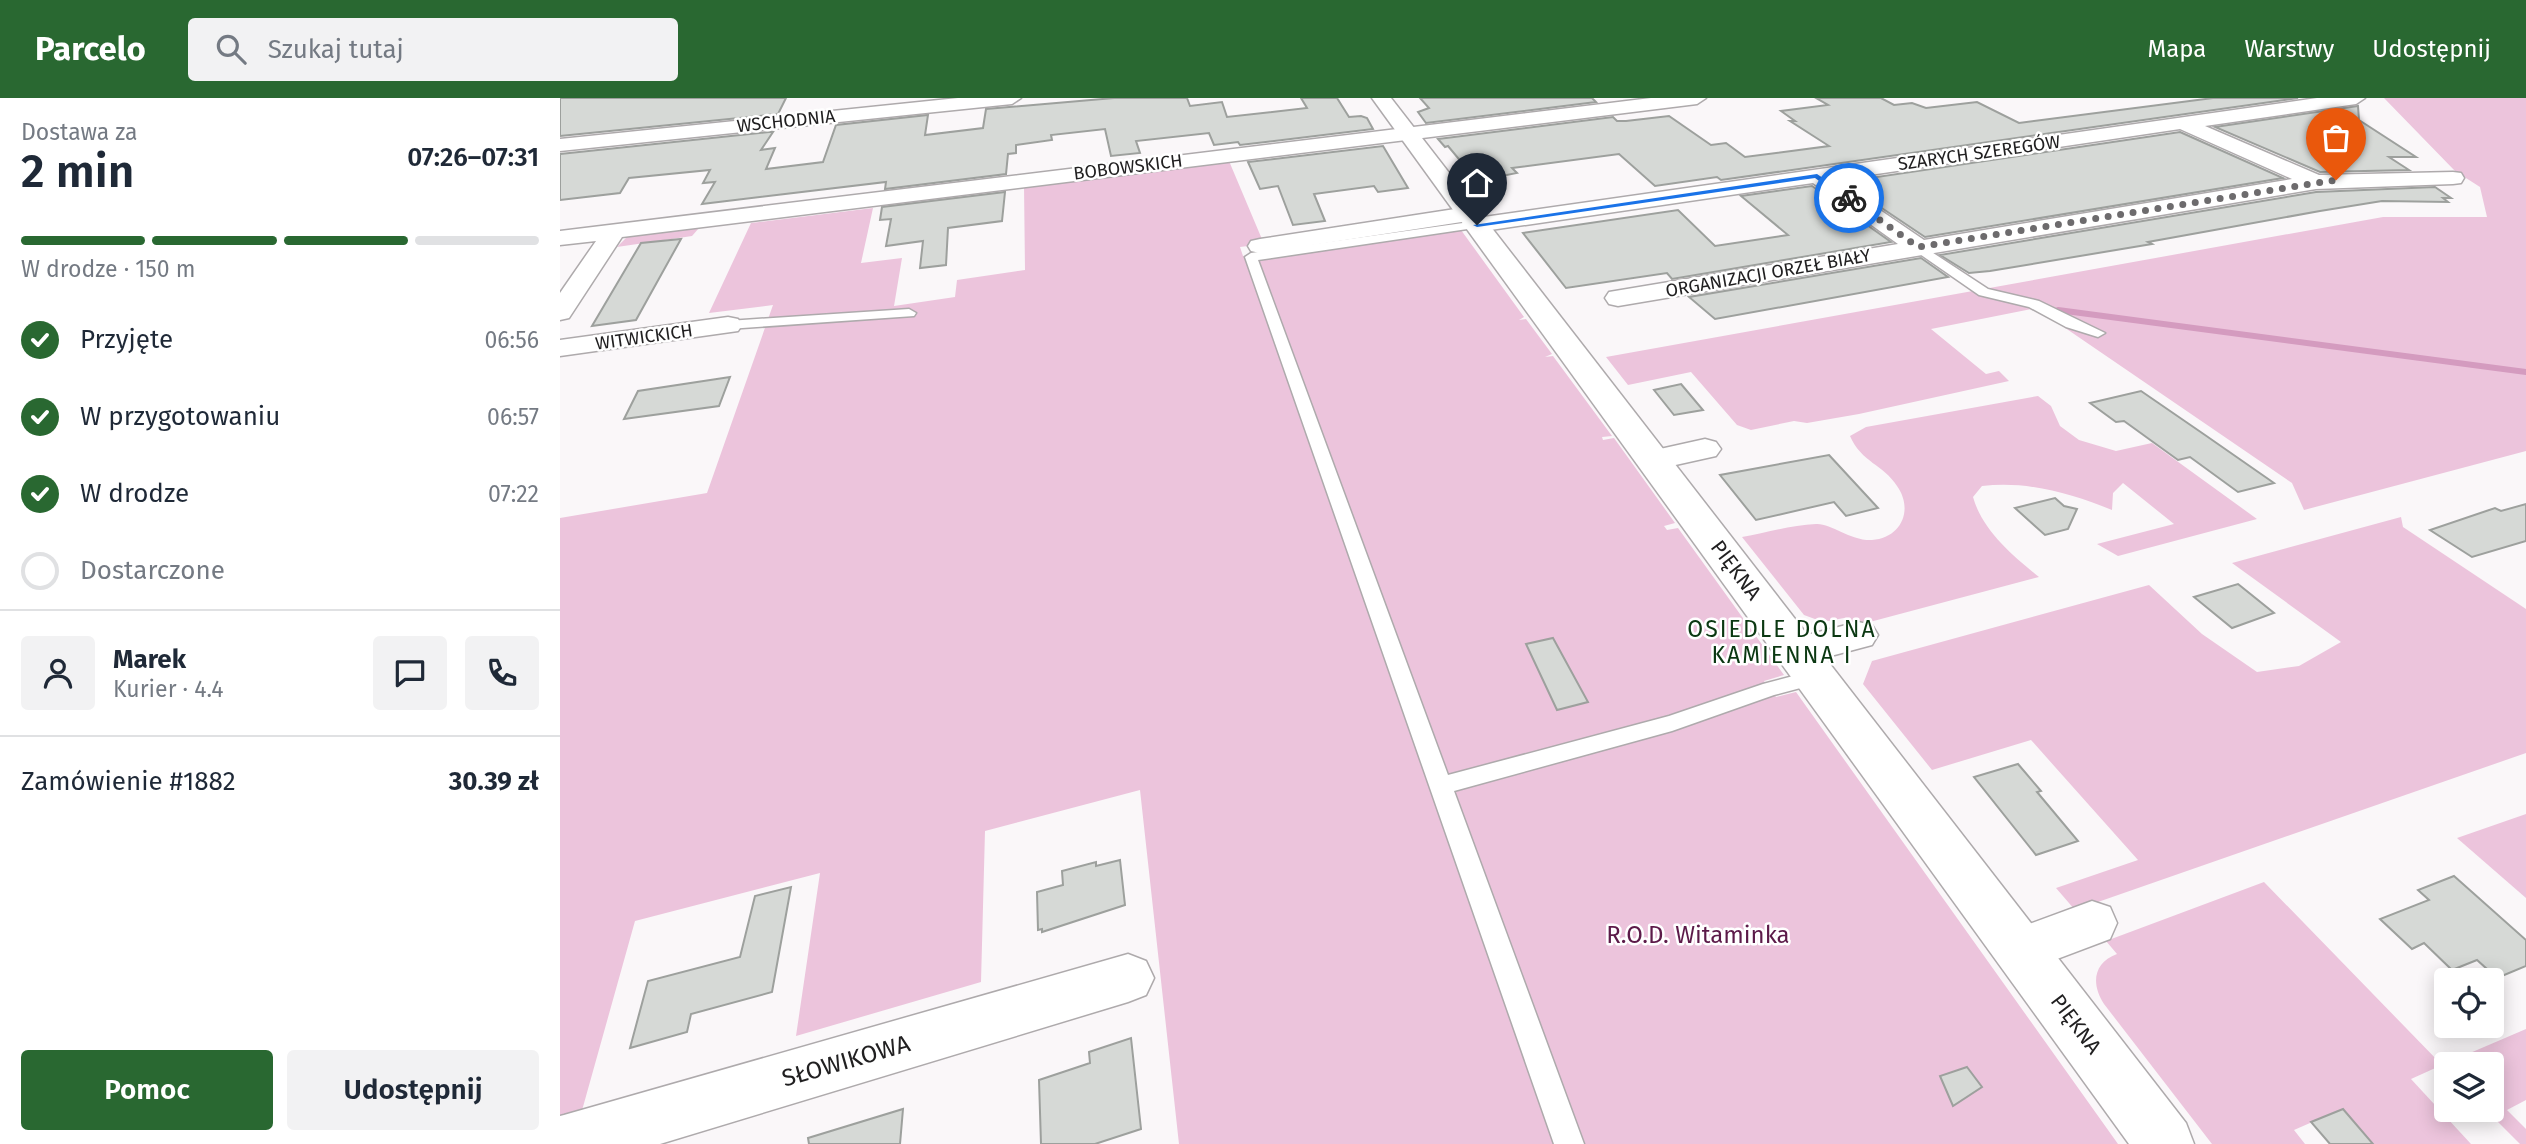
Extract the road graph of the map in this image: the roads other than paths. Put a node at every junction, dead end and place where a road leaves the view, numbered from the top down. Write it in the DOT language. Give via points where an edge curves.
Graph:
graph roads {
  1 [pos="1012,98"];
  2 [pos="1381,98"];
  3 [pos="1697,98"];
  4 [pos="2356,98"];
  5 [pos="2182,123"];
  6 [pos="1407,133"];
  7 [pos="560,145"];
  8 [pos="1817,176"];
  9 [pos="2453,178"];
  10 [pos="2316,182"];
  11 [pos="1473,220"];
  12 [pos="614,231"];
  13 [pos="560,238"];
  14 [pos="1260,246"];
  15 [pos="1918,247"];
  16 [pos="1618,298"];
  17 [pos="560,312"];
  18 [pos="909,313"];
  19 [pos="728,325"];
  20 [pos="2098,333"];
  21 [pos="560,348"];
  22 [pos="1705,449"];
  23 [pos="1653,460"];
  24 [pos="1858,635"];
  25 [pos="1806,664"];
  26 [pos="1441,786"];
  27 [pos="2092,923"];
  28 [pos="2020,950"];
  29 [pos="1128,978"];
  30 [pos="564,1144"];
  31 [pos="1569,1144"];
  32 [pos="2165,1144"];
  1 -- 7 [label="street, WSCHODNIA"];
  2 -- 6 [label="street, PIĘKNA"];
  3 -- 6 [label="street, BOBOWSKICH"];
  4 -- 5 [label="street, SZARYCH SZEREGÓW"];
  5 -- 8 [label="street, SZARYCH SZEREGÓW"];
  5 -- 10 [label="street, ORGANIZACJI ORZEŁ BIAŁY"];
  6 -- 11 [label="street, PIĘKNA"];
  6 -- 12 [label="street, BOBOWSKICH"];
  8 -- 11 [label="street, SZARYCH SZEREGÓW"];
  8 -- 15 [label="street, ORGANIZACJI ORZEŁ BIAŁY"];
  9 -- 10 [label="street, ORGANIZACJI ORZEŁ BIAŁY"];
  10 -- 15 [label="street, ORGANIZACJI ORZEŁ BIAŁY"];
  11 -- 14 [label="street, SZARYCH SZEREGÓW"];
  11 -- 23 [label="street, PIĘKNA"];
  11 -- 26 [label="lane" via="1251,257"];
  12 -- 13 [label="street, BOBOWSKICH"];
  12 -- 17 [label="street"];
  15 -- 16 [label="street, ORGANIZACJI ORZEŁ BIAŁY"];
  15 -- 20 [label="lane" via="1984,292 2034,304"];
  18 -- 19 [label="lane"];
  19 -- 21 [label="street, WITWICKICH"];
  22 -- 23 [label="street"];
  23 -- 25 [label="street, PIĘKNA"];
  24 -- 25 [label="street"];
  25 -- 26 [label="lane" via="1770,689 1672,723"];
  25 -- 28 [label="street, PIĘKNA"];
  26 -- 31 [label="lane"];
  27 -- 28 [label="street"];
  28 -- 32 [label="street, PIĘKNA"];
  29 -- 30 [label="street, SŁOWIKOWA"];
}
